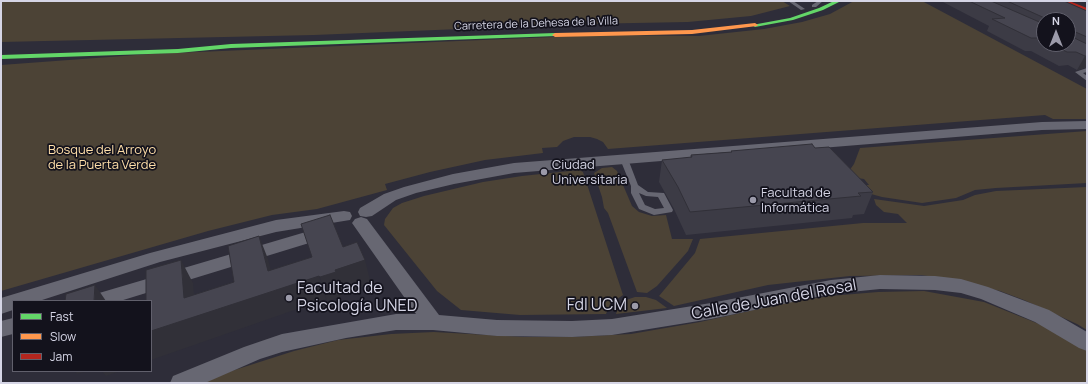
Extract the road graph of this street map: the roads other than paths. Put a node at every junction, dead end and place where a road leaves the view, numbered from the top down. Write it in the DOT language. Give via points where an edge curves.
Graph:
graph roads {
  1 [pos="790,1"];
  2 [pos="838,1"];
  3 [pos="819,3"];
  4 [pos="1065,3"];
  5 [pos="804,10"];
  6 [pos="1087,10"];
  7 [pos="162,42"];
  8 [pos="227,44"];
  9 [pos="1,50"];
  10 [pos="129,52"];
  11 [pos="1,55"];
  12 [pos="1,61"];
  13 [pos="1087,70"];
  14 [pos="1087,79"];
  15 [pos="1087,125"];
  16 [pos="624,159"];
  17 [pos="635,186"];
  18 [pos="354,218"];
  19 [pos="19,300"];
  20 [pos="99,300"];
  21 [pos="12,302"];
  22 [pos="1,306"];
  23 [pos="433,322"];
  24 [pos="12,326"];
  25 [pos="1,329"];
  26 [pos="1087,342"];
  27 [pos="181,383"];
  1 -- 5 [label="lane"];
  2 -- 8 [label="main road, Carretera de la Dehesa de la Villa" via="791,19 692,32"];
  3 -- 5 [label="main road, Carretera de la Dehesa de la Villa"];
  4 -- 6 [label="main road"];
  5 -- 8 [label="main road, Carretera de la Dehesa de la Villa" via="760,20 687,28"];
  7 -- 8 [label="main road"];
  8 -- 9 [label="main road"];
  8 -- 10 [label="main road"];
  8 -- 11 [label="main road"];
  10 -- 11 [label="main road"];
  10 -- 12 [label="street"];
  13 -- 14 [label="lane" via="1078,72"];
  15 -- 16 [label="street" via="1042,126"];
  16 -- 17 [label="lane"];
  16 -- 18 [label="street" via="514,168 454,179 390,197"];
  18 -- 19 [label="street" via="276,226 156,256"];
  18 -- 20 [label="street" via="326,232"];
  18 -- 23 [label="street"];
  21 -- 22 [label="street"];
  23 -- 26 [label="street, Calle de Juan del Rosal" via="497,328 612,327 711,311 831,286 880,282 927,283 961,286 988,294 1042,316"];
  23 -- 27 [label="street" via="396,322 282,343"];
  24 -- 25 [label="street"];
}
